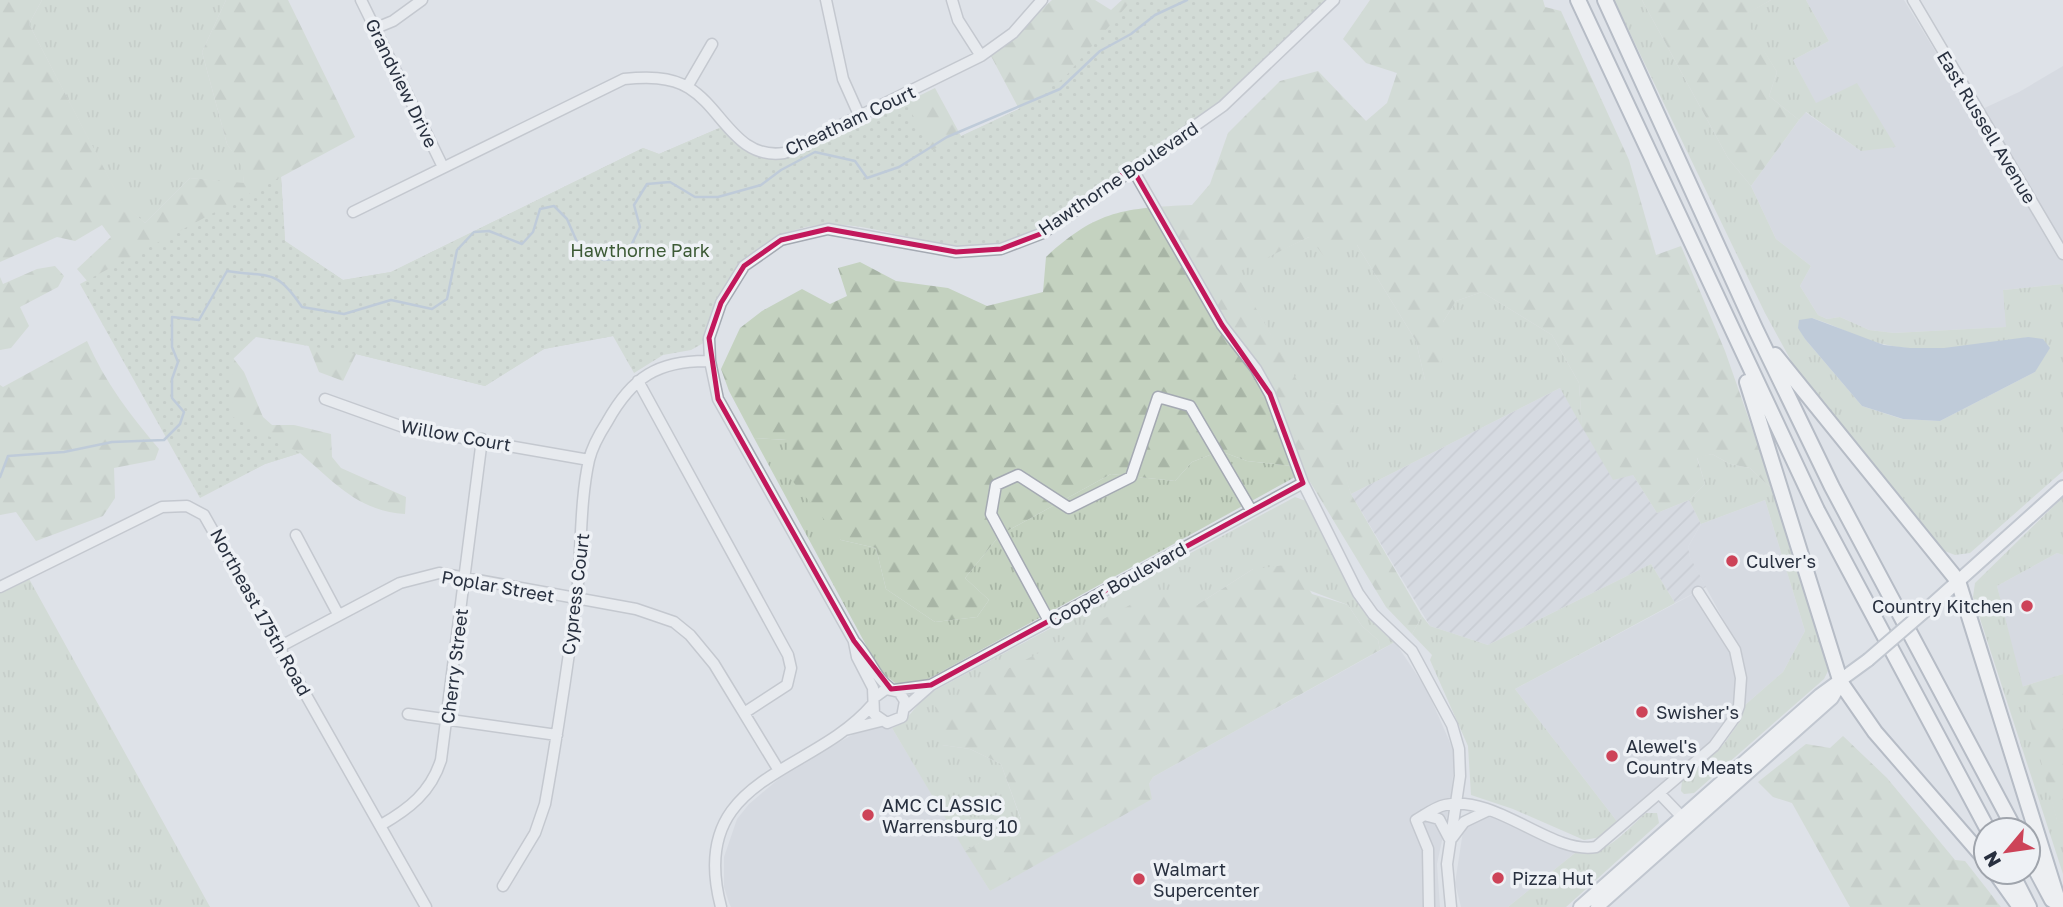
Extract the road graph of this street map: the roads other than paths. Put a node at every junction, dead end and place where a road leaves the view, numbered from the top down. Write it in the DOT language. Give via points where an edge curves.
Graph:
graph roads {
  1 [pos="361,0"];
  2 [pos="422,0"];
  3 [pos="826,0"];
  4 [pos="952,0"];
  5 [pos="1042,0"];
  6 [pos="1334,0"];
  7 [pos="1578,0"];
  8 [pos="1605,0"];
  9 [pos="1913,0"];
  10 [pos="376,28"];
  11 [pos="712,44"];
  12 [pos="981,56"];
  13 [pos="687,87"];
  14 [pos="860,117"];
  15 [pos="443,167"];
  16 [pos="1132,168"];
  17 [pos="353,212"];
  18 [pos="2063,254"];
  19 [pos="1755,328"];
  20 [pos="1733,335"];
  21 [pos="709,362"];
  22 [pos="638,381"];
  23 [pos="326,399"];
  24 [pos="482,439"];
  25 [pos="589,460"];
  26 [pos="1303,483"];
  27 [pos="2063,487"];
  28 [pos="1251,510"];
  29 [pos="296,535"];
  30 [pos="465,577"];
  31 [pos="1958,582"];
  32 [pos="0,587"];
  33 [pos="1698,592"];
  34 [pos="576,600"];
  35 [pos="338,614"];
  36 [pos="1048,621"];
  37 [pos="854,641"];
  38 [pos="281,646"];
  39 [pos="1841,683"];
  40 [pos="931,685"];
  41 [pos="893,689"];
  42 [pos="873,701"];
  43 [pos="906,707"];
  44 [pos="744,713"];
  45 [pos="408,714"];
  46 [pos="447,720"];
  47 [pos="881,721"];
  48 [pos="845,730"];
  49 [pos="557,735"];
  50 [pos="778,769"];
  51 [pos="1659,793"];
  52 [pos="1456,804"];
  53 [pos="1489,810"];
  54 [pos="1424,816"];
  55 [pos="1981,816"];
  56 [pos="2008,816"];
  57 [pos="1682,817"];
  58 [pos="381,825"];
  59 [pos="1450,841"];
  60 [pos="1972,844"];
  61 [pos="2042,879"];
  62 [pos="503,886"];
  63 [pos="2005,886"];
  64 [pos="2018,886"];
  65 [pos="426,907"];
  66 [pos="721,907"];
  67 [pos="1429,907"];
  68 [pos="1451,907"];
  69 [pos="1580,907"];
  70 [pos="1597,907"];
  71 [pos="2020,907"];
  72 [pos="2029,907"];
  73 [pos="2058,907"];
  1 -- 10 [label="street, Grandview Drive"];
  2 -- 10 [label="street"];
  3 -- 14 [label="street" via="843,79"];
  4 -- 12 [label="street" via="958,20"];
  5 -- 12 [label="street, Cheatham Court" via="1013,33"];
  6 -- 16 [label="street, Hawthorne Boulevard" via="1223,106"];
  7 -- 20 [label="highway"];
  8 -- 19 [label="highway"];
  9 -- 18 [label="street, East Russell Avenue"];
  10 -- 15 [label="street, Grandview Drive"];
  11 -- 13 [label="street"];
  12 -- 14 [label="street, Cheatham Court"];
  13 -- 14 [label="street, Cheatham Court" via="706,101 741,143 772,155"];
  13 -- 15 [label="street, Cheatham Court" via="663,79 624,79"];
  15 -- 17 [label="street, Cheatham Court"];
  16 -- 21 [label="street, Hawthorne Boulevard" via="1043,233 1001,249 956,252 828,229 781,240 744,267 721,303 709,338"];
  16 -- 26 [label="street" via="1222,325 1265,386"];
  19 -- 31 [label="highway" via="1804,395"];
  19 -- 56 [label="highway" via="1832,487"];
  20 -- 39 [label="highway"];
  20 -- 55 [label="highway" via="1817,510"];
  21 -- 22 [label="street, Cypress Court" via="667,365"];
  21 -- 37 [label="street, Hawthorne Boulevard" via="719,399"];
  22 -- 25 [label="street, Cypress Court" via="611,415"];
  22 -- 44 [label="street" via="788,655 787,685"];
  23 -- 24 [label="street, Willow Court" via="407,428"];
  24 -- 25 [label="street, Willow Court"];
  24 -- 30 [label="street, Cherry Street"];
  25 -- 34 [label="street, Cypress Court"];
  26 -- 28 [label="street, Cooper Boulevard"];
  26 -- 52 [label="street" via="1358,593 1412,651 1451,725 1459,749"];
  27 -- 31 [label="main road"];
  28 -- 36 [label="street, Cooper Boulevard"];
  28 -- 36 [label="street" via="1190,406 1158,397 1131,477 1069,508 1018,475 996,485 991,514"];
  29 -- 35 [label="street"];
  30 -- 34 [label="street, Poplar Street"];
  30 -- 35 [label="street, Poplar Street" via="420,576"];
  30 -- 46 [label="street, Cherry Street"];
  31 -- 39 [label="main road, bridge"];
  31 -- 73 [label="highway"];
  32 -- 38 [label="street, Northeast 175th Road" via="162,507 187,506 210,521"];
  33 -- 51 [label="street" via="1735,650 1741,678 1739,706 1720,740"];
  34 -- 44 [label="street, Poplar Street" via="636,609 674,622 703,649"];
  34 -- 49 [label="street, Cypress Court"];
  35 -- 38 [label="street, Poplar Street"];
  36 -- 40 [label="street, Cooper Boulevard"];
  37 -- 41 [label="street, Hawthorne Boulevard" via="881,681"];
  37 -- 42 [label="street, Hawthorne Boulevard"];
  38 -- 58 [label="street, Northeast 175th Road"];
  39 -- 57 [label="main road" via="1820,695"];
  39 -- 60 [label="highway" via="1875,732"];
  39 -- 70 [label="main road" via="1832,698"];
  40 -- 41 [label="street, Cooper Boulevard"];
  40 -- 43 [label="street, Cooper Boulevard"];
  41 -- 42 [label="street" via="882,690"];
  41 -- 43 [label="street" via="903,696"];
  42 -- 47 [label="street" via="874,714"];
  42 -- 48 [label="street"];
  43 -- 47 [label="street" via="897,721"];
  44 -- 50 [label="street, Poplar Street"];
  45 -- 46 [label="street"];
  46 -- 49 [label="street"];
  46 -- 58 [label="street, Cherry Street" via="436,775 412,805"];
  47 -- 48 [label="street"];
  48 -- 50 [label="street"];
  49 -- 62 [label="street, Cypress Court" via="535,833"];
  50 -- 66 [label="street" via="744,796 723,828 714,868"];
  51 -- 53 [label="street" via="1608,839 1588,848 1569,845"];
  51 -- 57 [label="street"];
  52 -- 53 [label="street"];
  52 -- 54 [label="street"];
  52 -- 59 [label="street"];
  53 -- 59 [label="street" via="1464,822"];
  54 -- 59 [label="street" via="1434,816 1444,824"];
  54 -- 67 [label="street" via="1416,820 1428,849"];
  57 -- 69 [label="main road"];
  58 -- 65 [label="street, Northeast 175th Road"];
  59 -- 68 [label="street" via="1447,885"];
  61 -- 73 [label="highway"];
  63 -- 71 [label="highway"];
  64 -- 72 [label="highway"];
}
